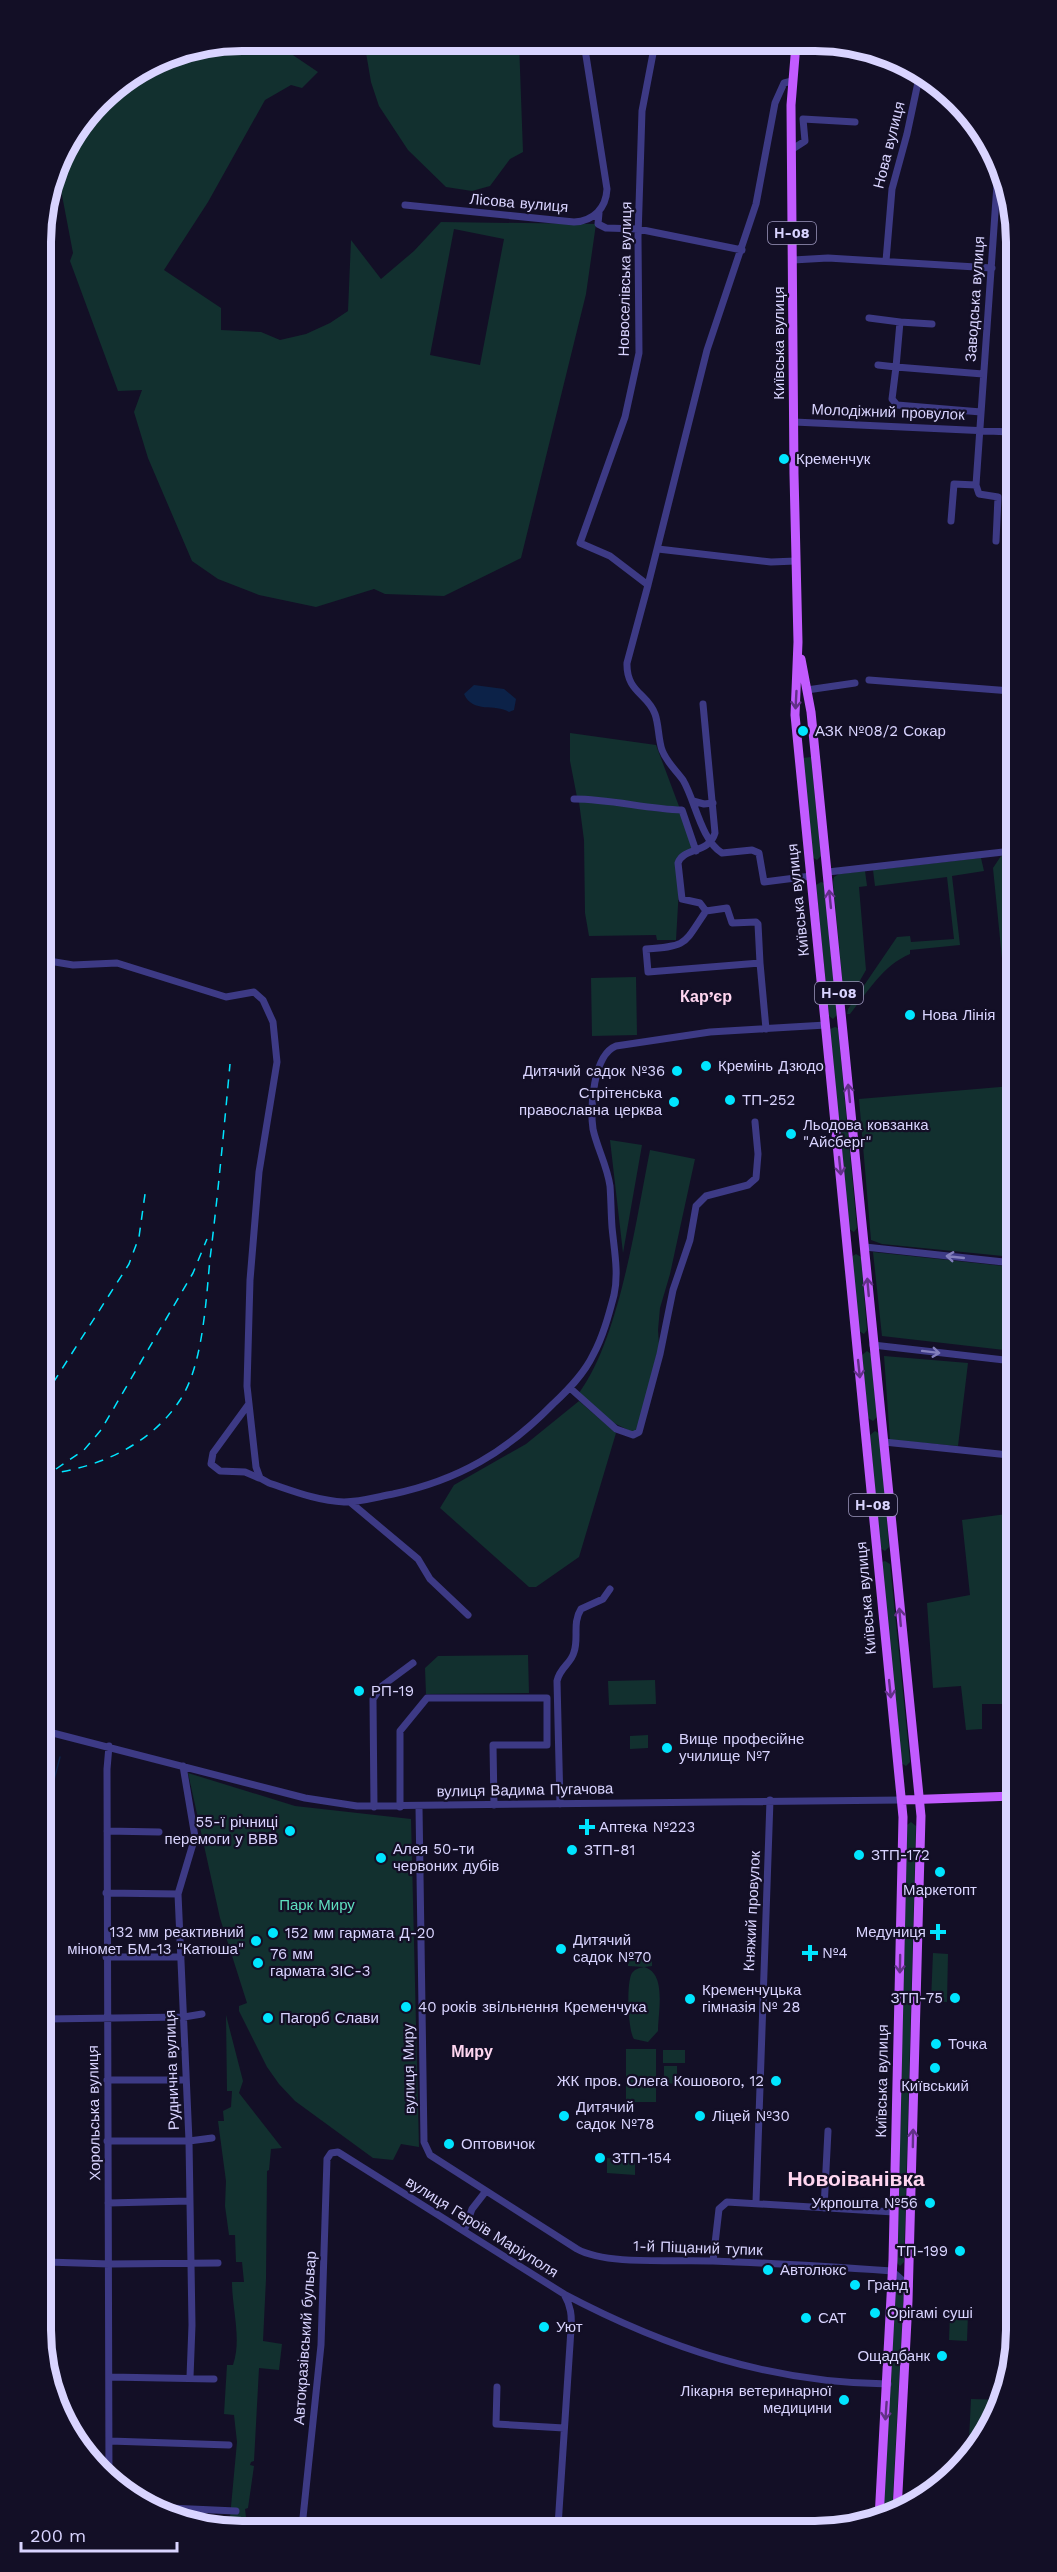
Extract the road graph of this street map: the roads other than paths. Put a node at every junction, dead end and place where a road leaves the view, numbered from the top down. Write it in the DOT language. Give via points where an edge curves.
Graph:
graph roads {
  1 [pos="585,51"];
  2 [pos="653,51"];
  3 [pos="795,51"];
  4 [pos="792,81"];
  5 [pos="918,81"];
  6 [pos="855,122"];
  7 [pos="791,150"];
  8 [pos="997,187"];
  9 [pos="405,205"];
  10 [pos="599,211"];
  11 [pos="638,229"];
  12 [pos="742,250"];
  13 [pos="793,260"];
  14 [pos="886,261"];
  15 [pos="992,268"];
  16 [pos="869,318"];
  17 [pos="900,322"];
  18 [pos="932,324"];
  19 [pos="878,365"];
  20 [pos="896,367"];
  21 [pos="983,374"];
  22 [pos="981,412"];
  23 [pos="794,422"];
  24 [pos="980,430"];
  25 [pos="1006,432"];
  26 [pos="976,485"];
  27 [pos="951,521"];
  28 [pos="996,541"];
  29 [pos="658,549"];
  30 [pos="796,561"];
  31 [pos="648,585"];
  32 [pos="798,642"];
  33 [pos="869,680"];
  34 [pos="855,682"];
  35 [pos="807,690"];
  36 [pos="1006,691"];
  37 [pos="703,704"];
  38 [pos="574,799"];
  39 [pos="693,801"];
  40 [pos="712,802"];
  41 [pos="711,840"];
  42 [pos="696,851"];
  43 [pos="1006,852"];
  44 [pos="828,872"];
  45 [pos="811,875"];
  46 [pos="706,911"];
  47 [pos="51,961"];
  48 [pos="759,963"];
  49 [pos="842,1023"];
  50 [pos="826,1025"];
  51 [pos="766,1029"];
  52 [pos="755,1122"];
  53 [pos="865,1247"];
  54 [pos="848,1248"];
  55 [pos="1006,1262"];
  56 [pos="873,1345"];
  57 [pos="856,1347"];
  58 [pos="1006,1360"];
  59 [pos="570,1388"];
  60 [pos="248,1406"];
  61 [pos="882,1427"];
  62 [pos="866,1429"];
  63 [pos="884,1442"];
  64 [pos="1006,1455"];
  65 [pos="260,1478"];
  66 [pos="350,1502"];
  67 [pos="895,1555"];
  68 [pos="877,1557"];
  69 [pos="610,1589"];
  70 [pos="468,1616"];
  71 [pos="413,1663"];
  72 [pos="51,1732"];
  73 [pos="109,1746"];
  74 [pos="183,1766"];
  75 [pos="1006,1796"];
  76 [pos="770,1800"];
  77 [pos="902,1800"];
  78 [pos="920,1800"];
  79 [pos="560,1804"];
  80 [pos="494,1805"];
  81 [pos="374,1807"];
  82 [pos="400,1807"];
  83 [pos="419,1807"];
  84 [pos="107,1832"];
  85 [pos="159,1832"];
  86 [pos="106,1893"];
  87 [pos="178,1894"];
  88 [pos="181,1957"];
  89 [pos="106,1958"];
  90 [pos="202,2014"];
  91 [pos="106,2017"];
  92 [pos="184,2017"];
  93 [pos="51,2019"];
  94 [pos="107,2080"];
  95 [pos="185,2080"];
  96 [pos="828,2131"];
  97 [pos="212,2138"];
  98 [pos="107,2141"];
  99 [pos="189,2141"];
  100 [pos="331,2153"];
  101 [pos="486,2191"];
  102 [pos="189,2201"];
  103 [pos="108,2202"];
  104 [pos="756,2202"];
  105 [pos="824,2208"];
  106 [pos="894,2212"];
  107 [pos="465,2231"];
  108 [pos="577,2249"];
  109 [pos="713,2261"];
  110 [pos="51,2262"];
  111 [pos="218,2263"];
  112 [pos="109,2264"];
  113 [pos="190,2264"];
  114 [pos="892,2271"];
  115 [pos="909,2271"];
  116 [pos="892,2286"];
  117 [pos="909,2286"];
  118 [pos="564,2294"];
  119 [pos="110,2377"];
  120 [pos="190,2378"];
  121 [pos="214,2379"];
  122 [pos="888,2384"];
  123 [pos="497,2387"];
  124 [pos="564,2428"];
  125 [pos="110,2440"];
  126 [pos="229,2445"];
  127 [pos="109,2467"];
  128 [pos="898,2501"];
  129 [pos="176,2508"];
  130 [pos="880,2509"];
  131 [pos="236,2511"];
  132 [pos="303,2521"];
  133 [pos="558,2521"];
  1 -- 10 [label="street" via="606,180 607,196"];
  2 -- 11 [label="street, Новоселівська вулиця" via="642,111"];
  3 -- 4 [label="main road, Київська вулиця / Н-08"];
  4 -- 7 [label="main road, Київська вулиця / Н-08"];
  4 -- 12 [label="street" via="784,83 775,103 756,204"];
  5 -- 14 [label="street, Нова вулиця" via="892,189"];
  6 -- 7 [label="street" via="804,119 805,141"];
  7 -- 13 [label="main road, Київська вулиця / Н-08"];
  8 -- 15 [label="street, Заводська вулиця"];
  9 -- 10 [label="street, Лісова вулиця" via="574,222 589,219"];
  10 -- 11 [label="street" via="597,220 601,226"];
  11 -- 12 [label="street"];
  11 -- 31 [label="street, Новоселівська вулиця" via="640,335 636,372 614,453 580,543 610,555"];
  12 -- 29 [label="street" via="707,350"];
  13 -- 14 [label="street"];
  13 -- 23 [label="main road, Київська вулиця / Н-08"];
  14 -- 15 [label="street"];
  15 -- 21 [label="street, Заводська вулиця"];
  16 -- 17 [label="street"];
  17 -- 18 [label="street"];
  17 -- 20 [label="street"];
  19 -- 20 [label="street"];
  20 -- 21 [label="street"];
  20 -- 22 [label="street" via="892,399 897,405"];
  21 -- 22 [label="street, Заводська вулиця"];
  22 -- 24 [label="street, Заводська вулиця"];
  23 -- 24 [label="street, Молодіжний провулок"];
  23 -- 30 [label="main road, Київська вулиця / Н-08"];
  24 -- 25 [label="street, Молодіжний провулок"];
  24 -- 26 [label="street, Заводська вулиця"];
  26 -- 27 [label="street" via="954,484"];
  26 -- 28 [label="street" via="979,494 998,497"];
  29 -- 30 [label="street" via="771,562"];
  29 -- 31 [label="street"];
  30 -- 32 [label="main road, Київська вулиця / Н-08"];
  31 -- 39 [label="street" via="627,663 628,675 638,694 655,712 665,756"];
  32 -- 35 [label="main road, Київська вулиця / Н-08"];
  32 -- 45 [label="main road, Київська вулиця / Н-08, one-way" via="795,715"];
  33 -- 36 [label="street"];
  34 -- 35 [label="street"];
  35 -- 44 [label="main road, Київська вулиця / Н-08"];
  37 -- 40 [label="street"];
  38 -- 42 [label="street" via="682,810"];
  39 -- 40 [label="street"];
  39 -- 41 [label="street"];
  40 -- 41 [label="street" via="716,832"];
  41 -- 42 [label="street"];
  41 -- 45 [label="street" via="722,853 752,850 759,854 764,882"];
  42 -- 46 [label="street" via="678,861 681,896"];
  43 -- 44 [label="street"];
  44 -- 45 [label="main road"];
  49 -- 44 [label="main road, Київська вулиця / Н-08, one-way"];
  45 -- 50 [label="main road, Київська вулиця / Н-08"];
  46 -- 48 [label="street" via="727,908 732,923 756,922"];
  46 -- 48 [label="street" via="683,943 646,949 648,972"];
  47 -- 60 [label="street" via="117,963 226,997 254,992 263,1000 273,1022 278,1062 259,1172 250,1280"];
  48 -- 51 [label="street"];
  49 -- 50 [label="main road"];
  53 -- 49 [label="main road, Київська вулиця / Н-08, one-way"];
  50 -- 51 [label="street"];
  50 -- 54 [label="main road, Київська вулиця / Н-08, one-way"];
  51 -- 59 [label="street" via="710,1032 616,1046 604,1055 595,1084 592,1116 610,1187 615,1286 596,1349"];
  52 -- 59 [label="street" via="756,1178 748,1185 706,1196 696,1206 639,1432 633,1435 616,1429"];
  53 -- 54 [label="main road"];
  55 -- 53 [label="street, one-way"];
  56 -- 53 [label="main road, Київська вулиця / Н-08, one-way"];
  54 -- 57 [label="main road, Київська вулиця / Н-08"];
  56 -- 57 [label="main road"];
  56 -- 58 [label="street, one-way"];
  56 -- 61 [label="main road, Київська вулиця / Н-08"];
  57 -- 62 [label="main road, Київська вулиця / Н-08, one-way"];
  59 -- 66 [label="street" via="521,1433 470,1469 422,1487"];
  60 -- 65 [label="street"];
  60 -- 65 [label="street" via="213,1453 211,1464 220,1472 245,1472"];
  61 -- 62 [label="main road"];
  61 -- 63 [label="main road, Київська вулиця / Н-08"];
  62 -- 68 [label="main road, Київська вулиця / Н-08"];
  63 -- 64 [label="street"];
  63 -- 67 [label="main road, Київська вулиця / Н-08"];
  65 -- 66 [label="street" via="321,1499"];
  66 -- 70 [label="street" via="418,1559 430,1579"];
  67 -- 68 [label="main road"];
  78 -- 67 [label="main road, Київська вулиця / Н-08, one-way"];
  68 -- 77 [label="main road, Київська вулиця / Н-08, one-way"];
  69 -- 79 [label="street" via="603,1599 581,1609 575,1626 575,1652 559,1672"];
  71 -- 81 [label="street" via="382,1686 373,1699"];
  72 -- 73 [label="street, вулиця Вадима Пугачова"];
  73 -- 74 [label="street, вулиця Вадима Пугачова"];
  73 -- 84 [label="street, Хорольська вулиця"];
  74 -- 81 [label="street, вулиця Вадима Пугачова" via="312,1800"];
  74 -- 87 [label="street, Руднична вулиця" via="195,1837"];
  75 -- 78 [label="main road, вулиця Вадима Пугачова"];
  76 -- 77 [label="street, вулиця Вадима Пугачова"];
  76 -- 79 [label="street, вулиця Вадима Пугачова"];
  76 -- 104 [label="street, Княжий провулок"];
  77 -- 78 [label="main road, вулиця Вадима Пугачова"];
  77 -- 106 [label="main road, Київська вулиця, one-way"];
  115 -- 78 [label="main road, Київська вулиця, one-way"];
  79 -- 80 [label="street, вулиця Вадима Пугачова"];
  80 -- 82 [label="street" via="493,1745 547,1745 547,1698 427,1698 400,1731"];
  80 -- 83 [label="street, вулиця Вадима Пугачова"];
  81 -- 82 [label="street, вулиця Вадима Пугачова"];
  82 -- 83 [label="street, вулиця Вадима Пугачова"];
  83 -- 101 [label="street, вулиця Миру" via="423,2142 430,2155"];
  84 -- 85 [label="street"];
  84 -- 86 [label="street, Хорольська вулиця"];
  86 -- 87 [label="street"];
  86 -- 89 [label="street, Хорольська вулиця"];
  87 -- 88 [label="street, Руднична вулиця"];
  88 -- 89 [label="street"];
  88 -- 92 [label="street, Руднична вулиця"];
  89 -- 91 [label="street, Хорольська вулиця"];
  90 -- 92 [label="street"];
  91 -- 92 [label="street"];
  91 -- 93 [label="street"];
  91 -- 94 [label="street, Хорольська вулиця"];
  92 -- 95 [label="street, Руднична вулиця"];
  94 -- 95 [label="street"];
  94 -- 98 [label="street, Хорольська вулиця"];
  95 -- 99 [label="street, Руднична вулиця"];
  96 -- 105 [label="street"];
  97 -- 99 [label="street"];
  98 -- 99 [label="street"];
  98 -- 103 [label="street, Хорольська вулиця"];
  99 -- 102 [label="street, Руднична вулиця"];
  100 -- 107 [label="street, вулиця Героїв Маріуполя" via="343,2154"];
  100 -- 132 [label="street, Автокразівський бульвар" via="326,2173 321,2345"];
  101 -- 107 [label="street" via="472,2209"];
  101 -- 108 [label="street, вулиця Миру"];
  102 -- 103 [label="street"];
  102 -- 113 [label="street, Руднична вулиця"];
  103 -- 112 [label="street, Хорольська вулиця"];
  104 -- 105 [label="street"];
  104 -- 109 [label="street" via="727,2202 719,2209"];
  105 -- 106 [label="street"];
  106 -- 114 [label="main road, Київська вулиця"];
  107 -- 118 [label="street, вулиця Героїв Маріуполя"];
  108 -- 109 [label="street, 1-й Піщаний тупик" via="610,2258"];
  109 -- 114 [label="street, 1-й Піщаний тупик"];
  110 -- 112 [label="street"];
  111 -- 113 [label="street"];
  112 -- 113 [label="street"];
  112 -- 119 [label="street, Хорольська вулиця"];
  113 -- 120 [label="street, Руднична вулиця"];
  114 -- 115 [label="main road"];
  114 -- 116 [label="main road, Київська вулиця"];
  114 -- 117 [label="street"];
  115 -- 117 [label="main road, Київська вулиця"];
  116 -- 117 [label="main road"];
  116 -- 122 [label="main road, Київська вулиця"];
  117 -- 128 [label="main road, Київська вулиця"];
  118 -- 122 [label="street" via="720,2360 820,2381"];
  118 -- 124 [label="street, вулиця Героїв Маріуполя" via="572,2316"];
  119 -- 120 [label="street"];
  119 -- 125 [label="street, Хорольська вулиця"];
  120 -- 121 [label="street"];
  122 -- 130 [label="main road, Київська вулиця, one-way"];
  123 -- 124 [label="street" via="496,2424"];
  124 -- 133 [label="street, вулиця Героїв Маріуполя"];
  125 -- 126 [label="street"];
  125 -- 127 [label="street, Хорольська вулиця"];
  129 -- 131 [label="street"];
}
